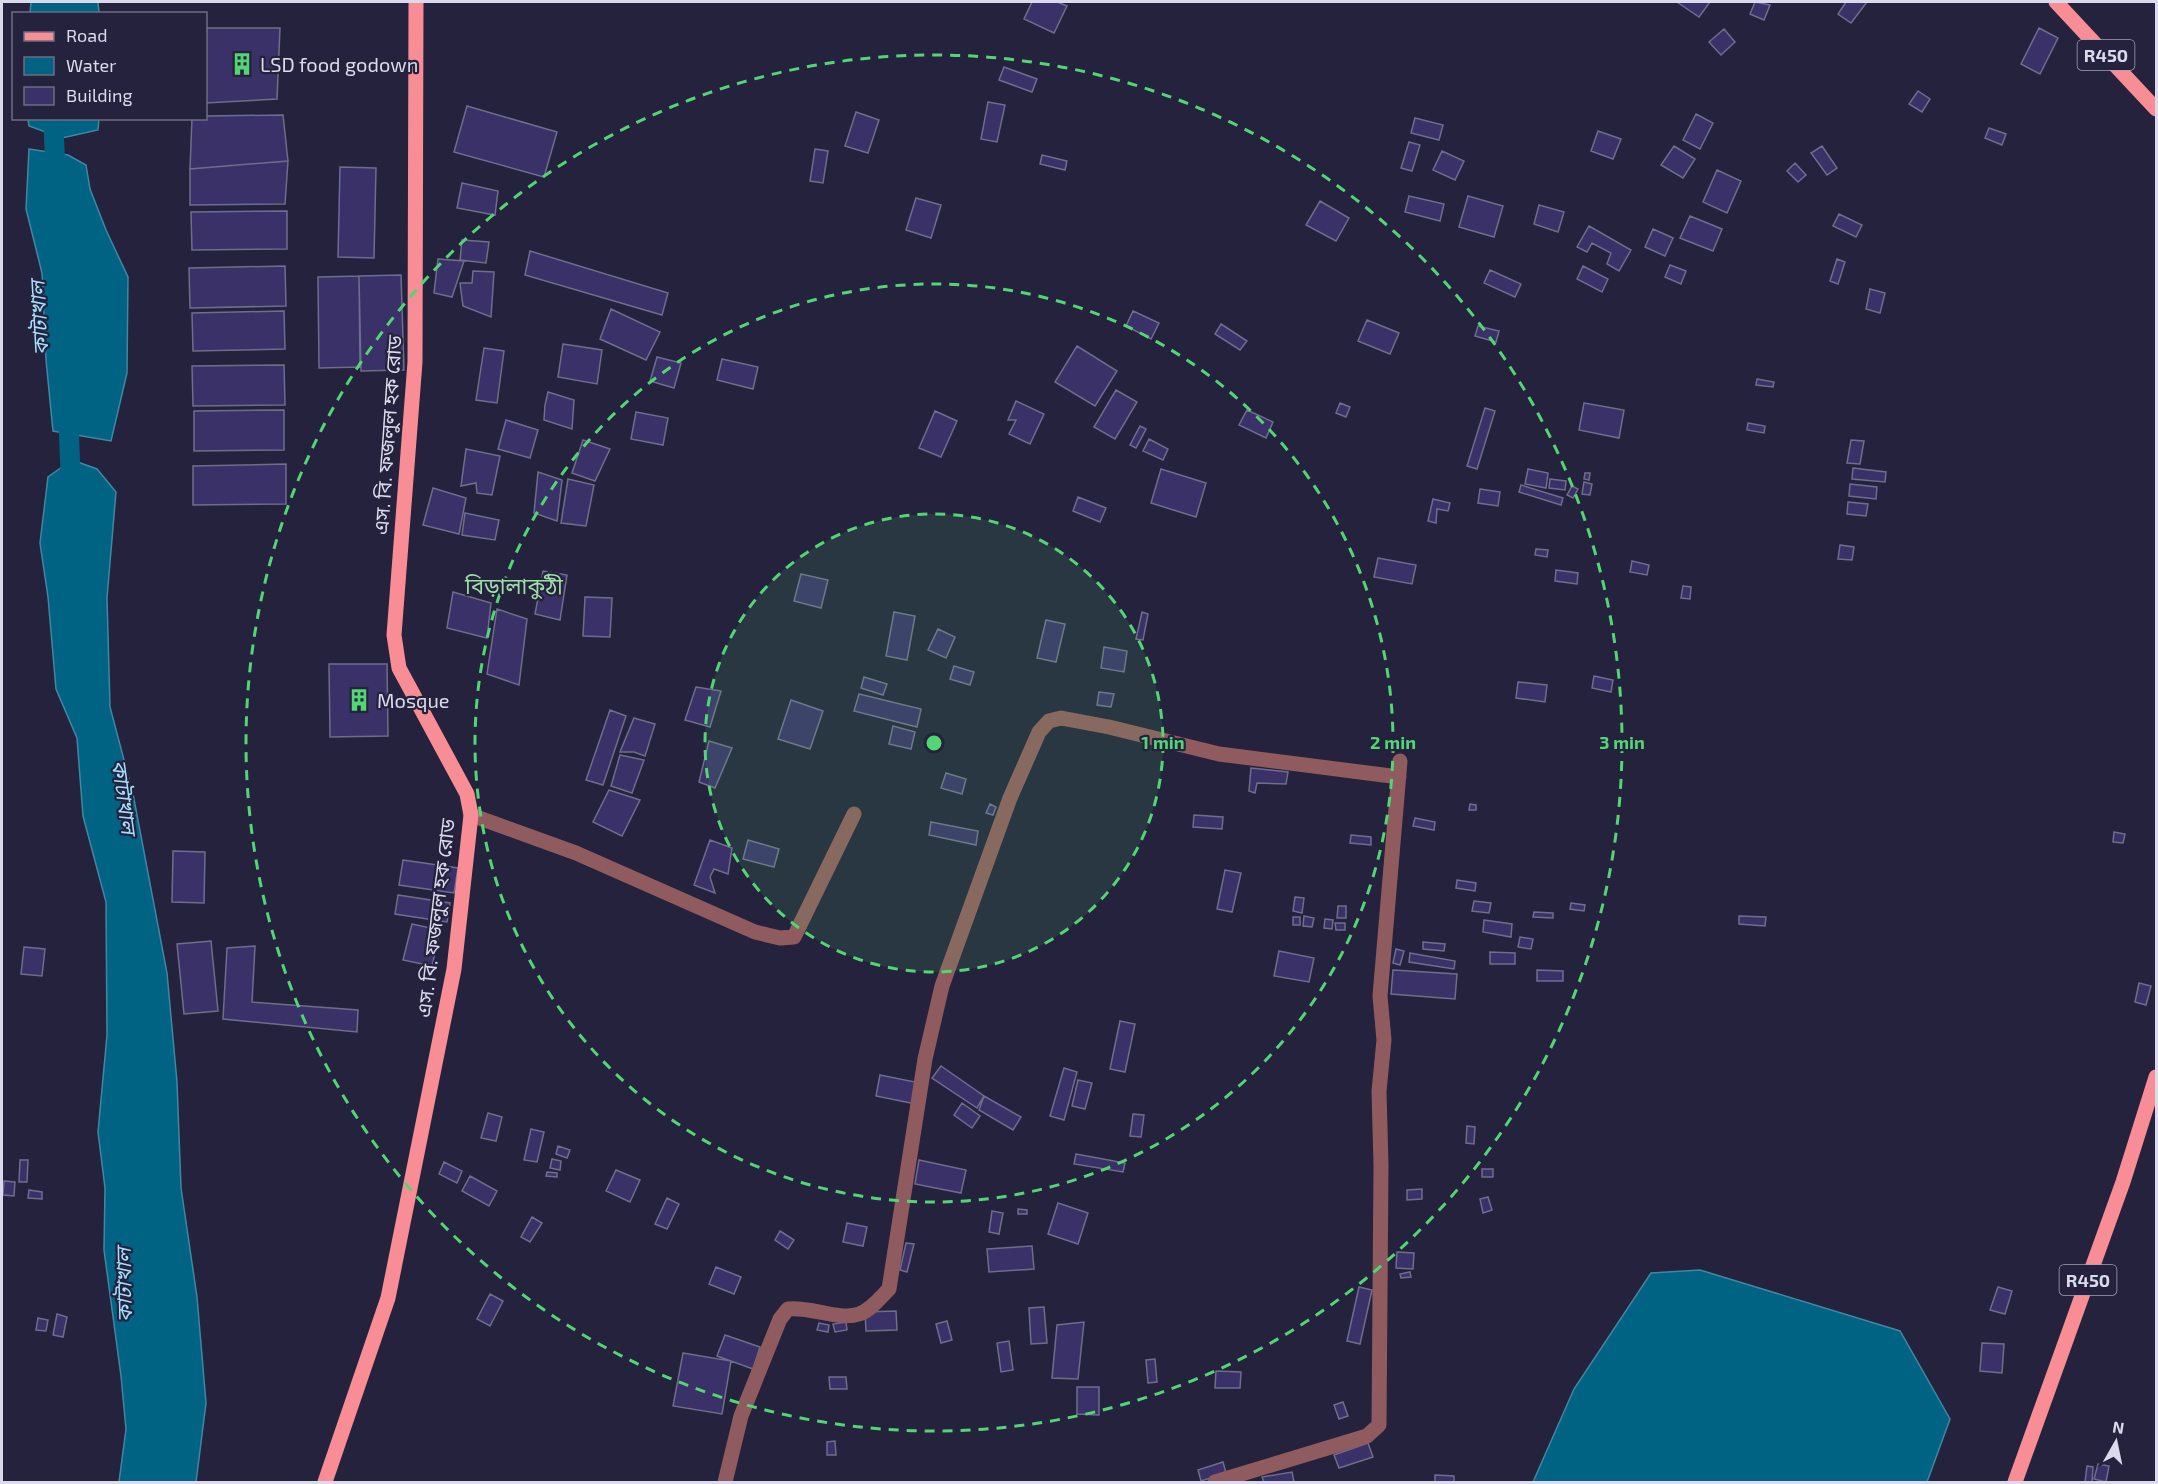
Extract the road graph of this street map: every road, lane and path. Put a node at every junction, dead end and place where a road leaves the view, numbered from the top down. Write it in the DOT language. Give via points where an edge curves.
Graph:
graph roads {
  1 [pos="416,2"];
  2 [pos="2056,2"];
  3 [pos="2157,110"];
  4 [pos="1400,761"];
  5 [pos="1399,777"];
  6 [pos="854,814"];
  7 [pos="471,815"];
  8 [pos="2157,1077"];
  9 [pos="325,1482"];
  10 [pos="725,1482"];
  11 [pos="1215,1482"];
  12 [pos="2015,1482"];
  1 -- 7 [label="main road, এস. বি. ফজলুল হক রোড" via="415,362 394,635 399,668 467,794"];
  2 -- 3 [label="main road, R450"];
  4 -- 5 [label="street"];
  5 -- 10 [label="street" via="1219,754 1090,723 1061,718 1049,721 1039,732 1010,798 942,986 925,1059 889,1289 870,1308 850,1316 788,1309 780,1319 741,1416"];
  5 -- 11 [label="street" via="1380,996 1384,1040 1379,1091 1378,1425 1367,1436"];
  6 -- 7 [label="street" via="794,937 780,938 755,932 576,853"];
  7 -- 9 [label="main road, এস. বি. ফজলুল হক রোড" via="454,969 388,1298"];
  8 -- 12 [label="main road, R450"];
}
